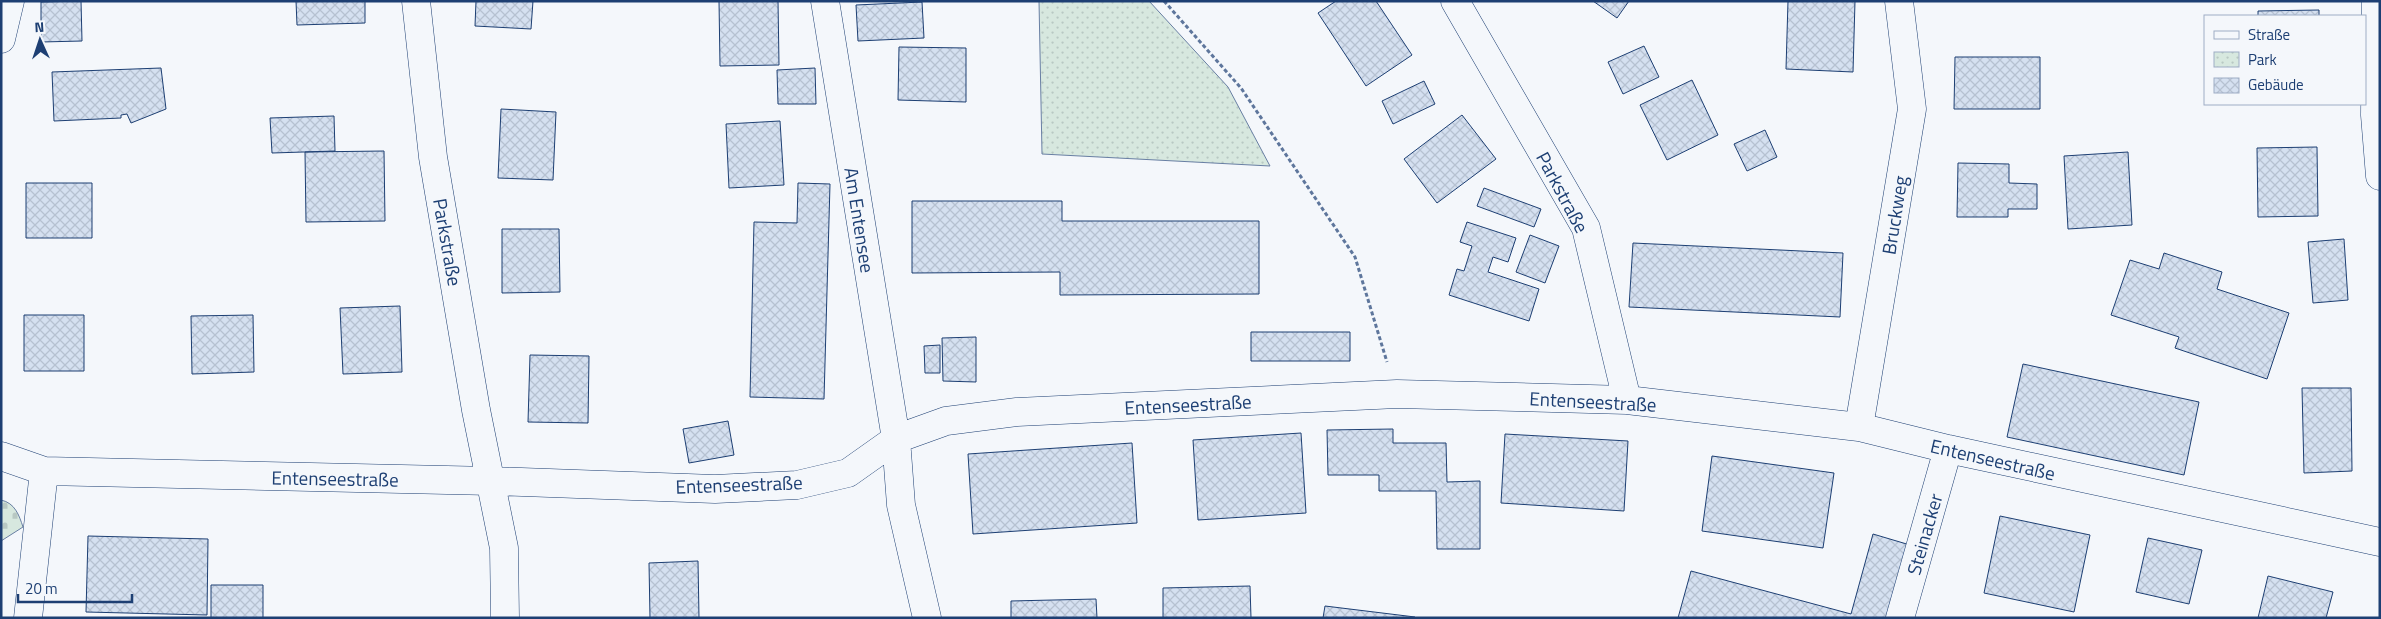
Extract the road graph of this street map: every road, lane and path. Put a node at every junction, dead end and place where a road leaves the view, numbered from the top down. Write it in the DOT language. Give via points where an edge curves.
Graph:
graph roads {
  1 [pos="10,1"];
  2 [pos="416,1"];
  3 [pos="825,1"];
  4 [pos="1164,1"];
  5 [pos="1455,1"];
  6 [pos="1900,1"];
  7 [pos="2376,1"];
  8 [pos="1,39"];
  9 [pos="2380,176"];
  10 [pos="1397,394"];
  11 [pos="1627,400"];
  12 [pos="1859,427"];
  13 [pos="896,439"];
  14 [pos="1948,449"];
  15 [pos="1,456"];
  16 [pos="44,471"];
  17 [pos="492,481"];
  18 [pos="2380,542"];
  19 [pos="28,618"];
  20 [pos="505,618"];
  21 [pos="927,618"];
  22 [pos="1900,618"];
  1 -- 8 [label="street"];
  2 -- 17 [label="street, Parkstraße" via="434,157 476,410"];
  3 -- 13 [label="street, Am Entensee"];
  4 -- 10 [label="path" via="1241,88 1355,257"];
  5 -- 11 [label="street, Parkstraße" via="1586,228"];
  6 -- 12 [label="street, Bruckweg" via="1912,108"];
  7 -- 9 [label="street" via="2375,115"];
  10 -- 11 [label="street, Entenseestraße"];
  10 -- 13 [label="street, Entenseestraße" via="1017,412 946,421"];
  11 -- 12 [label="street, Entenseestraße"];
  12 -- 14 [label="street, Entenseestraße"];
  13 -- 17 [label="street, Entenseestraße" via="848,473 798,485 715,489"];
  13 -- 21 [label="street, Am Entensee" via="902,505"];
  14 -- 18 [label="street, Entenseestraße"];
  14 -- 22 [label="street, Steinacker"];
  15 -- 16 [label="street, Entenseestraße"];
  16 -- 17 [label="street, Entenseestraße"];
  16 -- 19 [label="street"];
  17 -- 20 [label="street, Parkstraße" via="504,548"];
}
